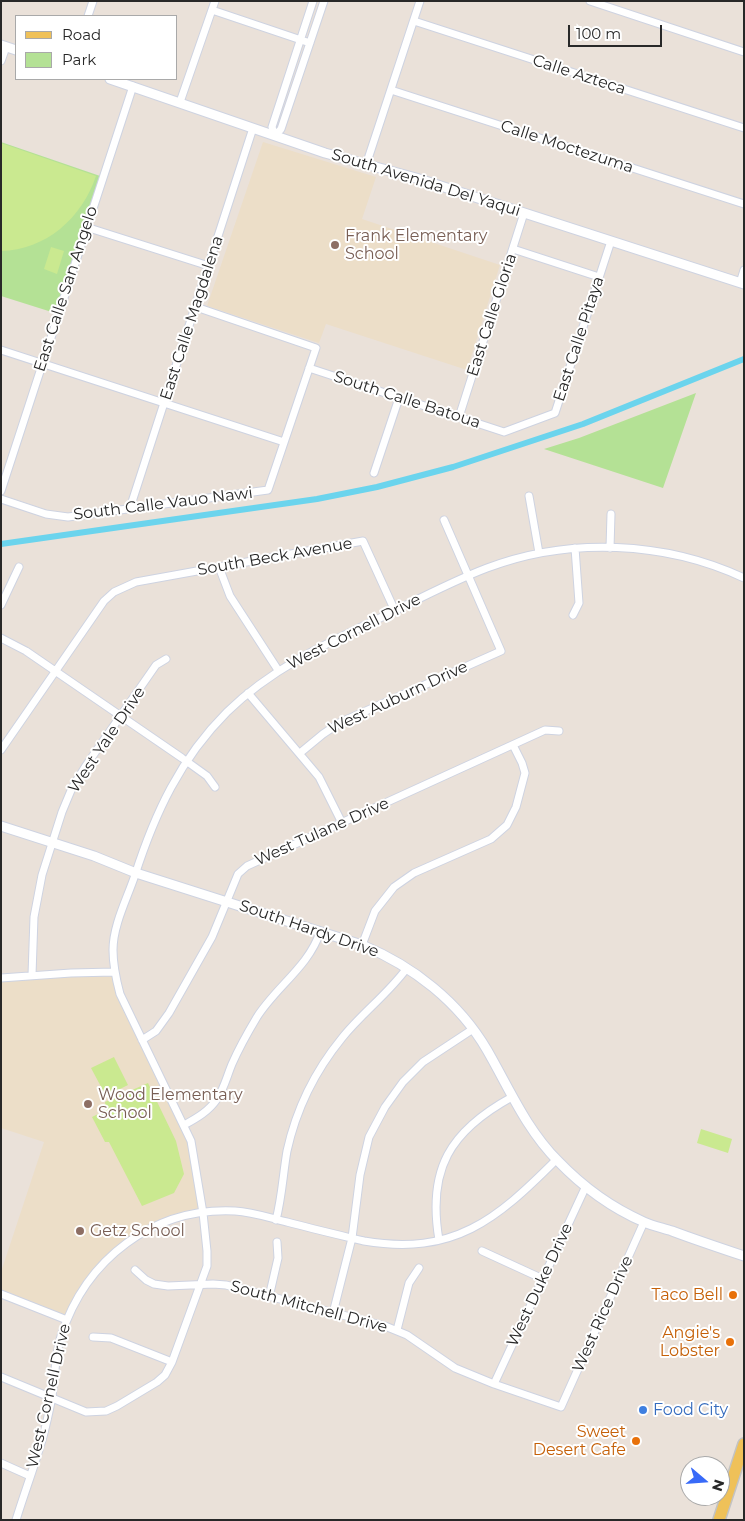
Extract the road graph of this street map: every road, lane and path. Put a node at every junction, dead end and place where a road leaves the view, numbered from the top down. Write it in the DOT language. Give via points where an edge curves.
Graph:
graph roads {
  1 [pos="93,1"];
  2 [pos="214,1"];
  3 [pos="313,1"];
  4 [pos="324,1"];
  5 [pos="420,1"];
  6 [pos="590,1"];
  7 [pos="212,10"];
  8 [pos="88,15"];
  9 [pos="414,21"];
  10 [pos="300,40"];
  11 [pos="310,43"];
  12 [pos="4,46"];
  13 [pos="744,52"];
  14 [pos="1,61"];
  15 [pos="113,80"];
  16 [pos="133,86"];
  17 [pos="391,90"];
  18 [pos="180,102"];
  19 [pos="253,128"];
  20 [pos="744,128"];
  21 [pos="275,136"];
  22 [pos="366,165"];
  23 [pos="744,204"];
  24 [pos="524,213"];
  25 [pos="86,227"];
  26 [pos="611,241"];
  27 [pos="513,249"];
  28 [pos="209,266"];
  29 [pos="744,270"];
  30 [pos="599,277"];
  31 [pos="742,284"];
  32 [pos="196,307"];
  33 [pos="1,350"];
  34 [pos="42,362"];
  35 [pos="309,368"];
  36 [pos="399,398"];
  37 [pos="164,403"];
  38 [pos="459,417"];
  39 [pos="504,432"];
  40 [pos="284,442"];
  41 [pos="374,473"];
  42 [pos="1,492"];
  43 [pos="529,496"];
  44 [pos="1,499"];
  45 [pos="130,508"];
  46 [pos="611,514"];
  47 [pos="444,520"];
  48 [pos="575,548"];
  49 [pos="610,548"];
  50 [pos="539,553"];
  51 [pos="19,567"];
  52 [pos="219,567"];
  53 [pos="468,575"];
  54 [pos="744,578"];
  55 [pos="1,605"];
  56 [pos="396,611"];
  57 [pos="573,615"];
  58 [pos="1,638"];
  59 [pos="166,659"];
  60 [pos="278,670"];
  61 [pos="55,671"];
  62 [pos="248,693"];
  63 [pos="122,716"];
  64 [pos="559,731"];
  65 [pos="513,745"];
  66 [pos="1,750"];
  67 [pos="300,753"];
  68 [pos="186,760"];
  69 [pos="215,787"];
  70 [pos="342,823"];
  71 [pos="1,826"];
  72 [pos="52,842"];
  73 [pos="136,873"];
  74 [pos="227,902"];
  75 [pos="320,932"];
  76 [pos="362,945"];
  77 [pos="407,968"];
  78 [pos="114,972"];
  79 [pos="32,975"];
  80 [pos="1,978"];
  81 [pos="473,1029"];
  82 [pos="142,1040"];
  83 [pos="512,1097"];
  84 [pos="184,1125"];
  85 [pos="556,1160"];
  86 [pos="586,1186"];
  87 [pos="203,1213"];
  88 [pos="276,1220"];
  89 [pos="644,1222"];
  90 [pos="352,1238"];
  91 [pos="439,1240"];
  92 [pos="277,1242"];
  93 [pos="482,1251"];
  94 [pos="744,1256"];
  95 [pos="419,1268"];
  96 [pos="135,1270"];
  97 [pos="543,1280"];
  98 [pos="201,1284"];
  99 [pos="1,1294"];
  100 [pos="269,1297"];
  101 [pos="333,1313"];
  102 [pos="67,1320"];
  103 [pos="396,1330"];
  104 [pos="92,1337"];
  105 [pos="172,1362"];
  106 [pos="1,1377"];
  107 [pos="494,1384"];
  108 [pos="52,1398"];
  109 [pos="561,1406"];
  110 [pos="744,1444"];
  111 [pos="1,1463"];
  112 [pos="30,1476"];
  113 [pos="16,1520"];
  114 [pos="719,1520"];
  1 -- 8 [label="street"];
  2 -- 7 [label="street"];
  3 -- 10 [label="street"];
  4 -- 11 [label="street"];
  5 -- 9 [label="street"];
  6 -- 13 [label="street"];
  7 -- 10 [label="street"];
  7 -- 18 [label="street"];
  9 -- 17 [label="street"];
  9 -- 20 [label="street, Calle Azteca"];
  10 -- 11 [label="street"];
  10 -- 21 [label="street" via="272,127"];
  11 -- 21 [label="street" via="281,129"];
  12 -- 14 [label="street"];
  15 -- 16 [label="street, South Avenida Del Yaqui"];
  16 -- 18 [label="street, South Avenida Del Yaqui"];
  16 -- 25 [label="street, East Calle San Angelo"];
  17 -- 22 [label="street"];
  17 -- 23 [label="street, Calle Moctezuma"];
  18 -- 19 [label="street, South Avenida Del Yaqui"];
  19 -- 21 [label="street, South Avenida Del Yaqui"];
  19 -- 28 [label="street, East Calle Magdalena"];
  21 -- 22 [label="street, South Avenida Del Yaqui"];
  22 -- 24 [label="street, South Avenida Del Yaqui"];
  24 -- 26 [label="street, South Avenida Del Yaqui"];
  24 -- 27 [label="street, East Calle Gloria"];
  25 -- 28 [label="street"];
  25 -- 34 [label="street, East Calle San Angelo"];
  26 -- 30 [label="street, East Calle Pitaya"];
  26 -- 31 [label="street, South Avenida Del Yaqui"];
  27 -- 30 [label="street"];
  27 -- 38 [label="street, East Calle Gloria"];
  28 -- 32 [label="street, East Calle Magdalena"];
  29 -- 31 [label="street"];
  30 -- 39 [label="street, East Calle Pitaya" via="555,413"];
  32 -- 35 [label="street" via="316,348"];
  32 -- 37 [label="street, East Calle Magdalena"];
  33 -- 34 [label="street"];
  34 -- 37 [label="street"];
  34 -- 42 [label="street, East Calle San Angelo"];
  35 -- 36 [label="street, South Calle Batoua"];
  35 -- 40 [label="street"];
  36 -- 38 [label="street, South Calle Batoua"];
  36 -- 41 [label="street"];
  37 -- 40 [label="street"];
  37 -- 45 [label="street, East Calle Magdalena"];
  38 -- 39 [label="street, South Calle Batoua"];
  40 -- 45 [label="street, South Calle Vauo Nawi" via="268,490"];
  43 -- 50 [label="street"];
  44 -- 45 [label="street, South Calle Vauo Nawi" via="46,514 68,517"];
  46 -- 49 [label="street"];
  47 -- 53 [label="street"];
  48 -- 49 [label="street"];
  48 -- 50 [label="street"];
  48 -- 57 [label="street" via="579,603"];
  49 -- 54 [label="street" via="670,553"];
  50 -- 53 [label="street"];
  51 -- 55 [label="street"];
  52 -- 56 [label="street, South Beck Avenue" via="362,541"];
  52 -- 60 [label="street" via="230,596"];
  52 -- 61 [label="street, South Beck Avenue" via="136,582 114,592 104,601"];
  53 -- 56 [label="street, West Cornell Drive"];
  53 -- 67 [label="street, West Auburn Drive" via="501,651 341,722"];
  56 -- 60 [label="street, West Cornell Drive"];
  58 -- 61 [label="street"];
  59 -- 63 [label="street, West Yale Drive" via="156,665"];
  60 -- 62 [label="street, West Cornell Drive"];
  61 -- 63 [label="street"];
  61 -- 66 [label="street"];
  62 -- 67 [label="street"];
  62 -- 68 [label="street, West Cornell Drive" via="222,717"];
  63 -- 68 [label="street"];
  63 -- 72 [label="street, West Yale Drive" via="72,788"];
  64 -- 65 [label="street, West Tulane Drive" via="545,730"];
  65 -- 70 [label="street, West Tulane Drive"];
  65 -- 76 [label="street" via="525,774 507,825 491,839 414,873 394,887 375,911"];
  67 -- 70 [label="street" via="326,788"];
  68 -- 69 [label="street" via="207,776"];
  68 -- 73 [label="street, West Cornell Drive" via="162,801"];
  70 -- 74 [label="street, West Tulane Drive" via="247,866 238,874"];
  71 -- 72 [label="street, South Hardy Drive"];
  72 -- 73 [label="street, South Hardy Drive"];
  72 -- 79 [label="street, West Yale Drive" via="34,917"];
  73 -- 74 [label="street, South Hardy Drive"];
  73 -- 78 [label="street, West Cornell Drive" via="116,929"];
  74 -- 75 [label="street, South Hardy Drive"];
  74 -- 82 [label="street, West Tulane Drive" via="212,937 170,1013 156,1031"];
  75 -- 76 [label="street, South Hardy Drive"];
  75 -- 84 [label="street" via="306,959 258,1016 218,1098 201,1116"];
  76 -- 77 [label="street, South Hardy Drive"];
  77 -- 81 [label="street, South Hardy Drive" via="444,997"];
  77 -- 88 [label="street" via="392,988 342,1038 318,1071 299,1109 289,1144"];
  78 -- 79 [label="street"];
  78 -- 82 [label="street, West Cornell Drive" via="120,994"];
  79 -- 80 [label="street"];
  81 -- 83 [label="street, South Hardy Drive"];
  81 -- 90 [label="street" via="423,1062 385,1107 369,1137 360,1175"];
  82 -- 84 [label="street, West Cornell Drive"];
  83 -- 85 [label="street, South Hardy Drive" via="529,1126"];
  83 -- 91 [label="street" via="474,1121 460,1135 444,1162 435,1197"];
  84 -- 87 [label="street, West Cornell Drive" via="195,1157"];
  85 -- 86 [label="street, South Hardy Drive"];
  85 -- 91 [label="street" via="497,1214 471,1229"];
  86 -- 89 [label="street, South Hardy Drive"];
  86 -- 97 [label="street, West Duke Drive"];
  87 -- 88 [label="street" via="234,1211"];
  87 -- 98 [label="street" via="208,1257"];
  87 -- 102 [label="street, West Cornell Drive" via="169,1221 135,1237 119,1249 85,1284"];
  88 -- 90 [label="street"];
  89 -- 94 [label="street, South Hardy Drive"];
  89 -- 109 [label="street, West Rice Drive"];
  90 -- 91 [label="street" via="395,1245"];
  90 -- 101 [label="street"];
  92 -- 100 [label="street" via="278,1258"];
  93 -- 97 [label="street"];
  95 -- 103 [label="street" via="409,1282"];
  96 -- 98 [label="street, South Mitchell Drive" via="154,1284"];
  97 -- 107 [label="street, West Duke Drive"];
  98 -- 100 [label="street, South Mitchell Drive" via="226,1285"];
  98 -- 105 [label="street"];
  99 -- 102 [label="street"];
  100 -- 101 [label="street, South Mitchell Drive"];
  101 -- 103 [label="street, South Mitchell Drive"];
  102 -- 108 [label="street, West Cornell Drive" via="60,1338"];
  103 -- 107 [label="street, South Mitchell Drive" via="455,1368"];
  104 -- 105 [label="street" via="111,1338"];
  105 -- 108 [label="street" via="157,1382 106,1411 86,1412"];
  106 -- 108 [label="street"];
  107 -- 109 [label="street, South Mitchell Drive"];
  108 -- 112 [label="street, West Cornell Drive"];
  110 -- 114 [label="main road"];
  111 -- 112 [label="street"];
  112 -- 113 [label="street, West Cornell Drive"];
}
